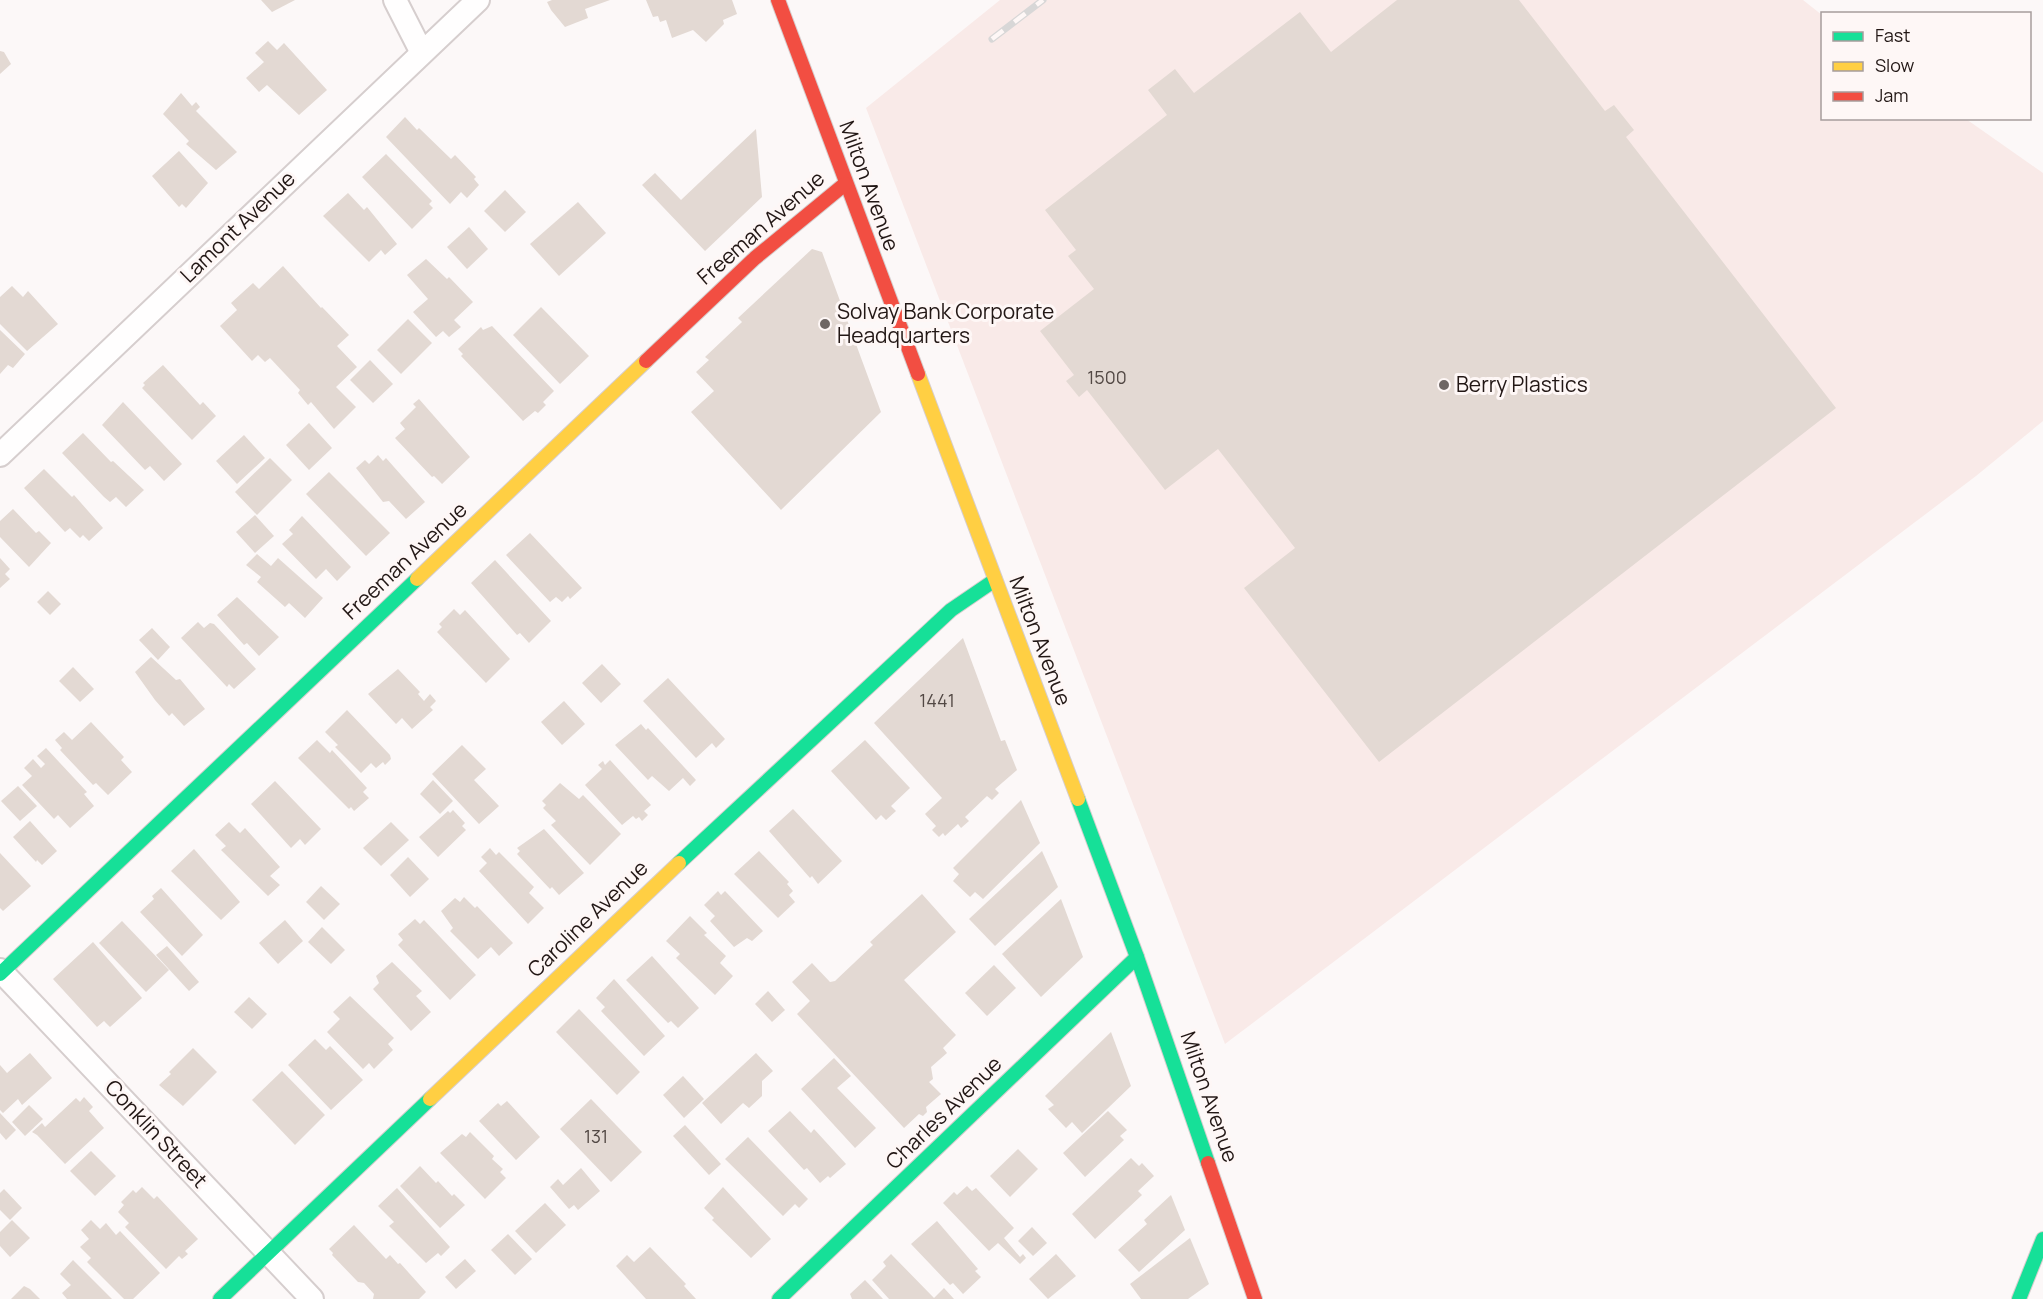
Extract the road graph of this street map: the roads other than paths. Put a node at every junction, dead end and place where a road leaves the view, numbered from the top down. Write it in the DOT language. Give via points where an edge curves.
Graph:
graph roads {
  1 [pos="395,0"];
  2 [pos="478,0"];
  3 [pos="778,0"];
  4 [pos="421,51"];
  5 [pos="845,184"];
  6 [pos="0,455"];
  7 [pos="995,580"];
  8 [pos="1137,957"];
  9 [pos="1,972"];
  10 [pos="2043,1239"];
  11 [pos="269,1253"];
  12 [pos="2038,1267"];
  13 [pos="219,1299"];
  14 [pos="312,1299"];
  15 [pos="779,1299"];
  16 [pos="1255,1299"];
  17 [pos="2019,1299"];
  1 -- 4 [label="street"];
  2 -- 4 [label="street, Lamont Avenue"];
  3 -- 5 [label="street, Milton Avenue"];
  4 -- 6 [label="street, Lamont Avenue"];
  5 -- 7 [label="street, Milton Avenue"];
  5 -- 9 [label="street, Freeman Avenue" via="755,258"];
  7 -- 8 [label="street, Milton Avenue"];
  7 -- 11 [label="street, Caroline Avenue" via="951,610 663,877"];
  8 -- 15 [label="street, Charles Avenue"];
  8 -- 16 [label="street, Milton Avenue"];
  9 -- 11 [label="street, Conklin Street"];
  10 -- 12 [label="street"];
  11 -- 13 [label="street, Caroline Avenue"];
  11 -- 14 [label="street, Conklin Street"];
  12 -- 17 [label="street"];
}
